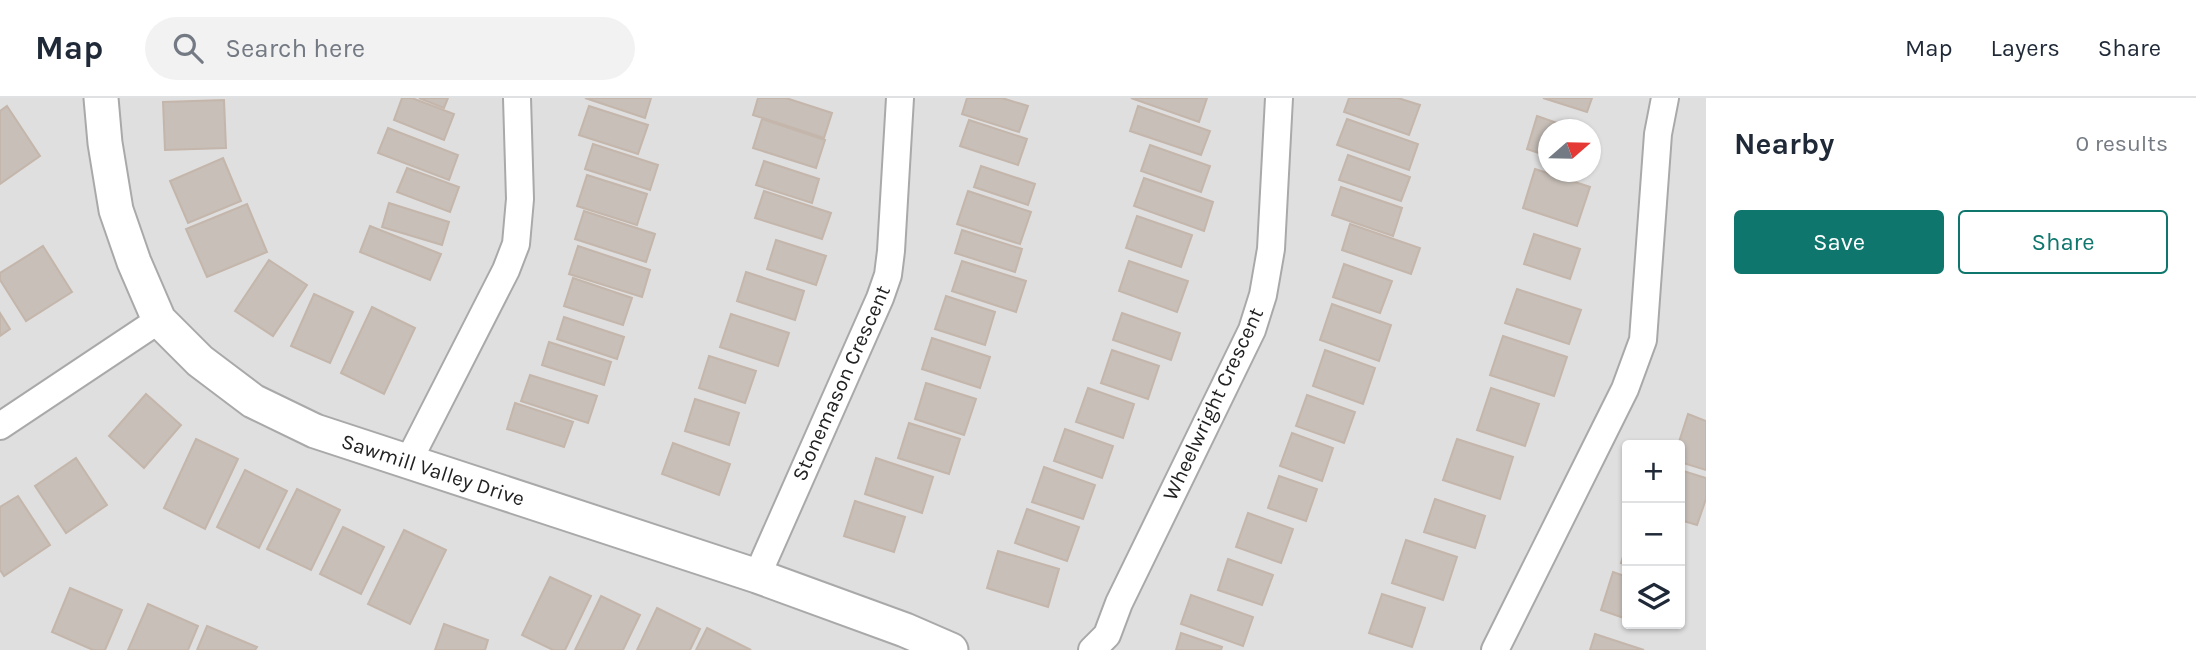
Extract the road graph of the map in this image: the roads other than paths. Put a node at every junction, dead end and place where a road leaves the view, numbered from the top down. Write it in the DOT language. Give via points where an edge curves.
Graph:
graph roads {
  1 [pos="101,98"];
  2 [pos="517,98"];
  3 [pos="900,98"];
  4 [pos="1279,98"];
  5 [pos="1664,98"];
  6 [pos="159,320"];
  7 [pos="0,426"];
  8 [pos="408,461"];
  9 [pos="757,576"];
  10 [pos="951,650"];
  11 [pos="1092,650"];
  12 [pos="1495,650"];
  1 -- 6 [label="street, Sawmill Valley Drive" via="116,210"];
  2 -- 8 [label="street" via="520,199 516,244"];
  3 -- 9 [label="street, Stonemason Crescent" via="888,275"];
  4 -- 11 [label="street, Wheelwright Crescent" via="1271,249 1252,330 1107,635"];
  5 -- 12 [label="street" via="1643,340 1625,389"];
  6 -- 7 [label="street"];
  6 -- 8 [label="street, Sawmill Valley Drive" via="200,361 253,401 315,431"];
  8 -- 9 [label="street, Sawmill Valley Drive"];
  9 -- 10 [label="street, Sawmill Valley Drive"];
}
